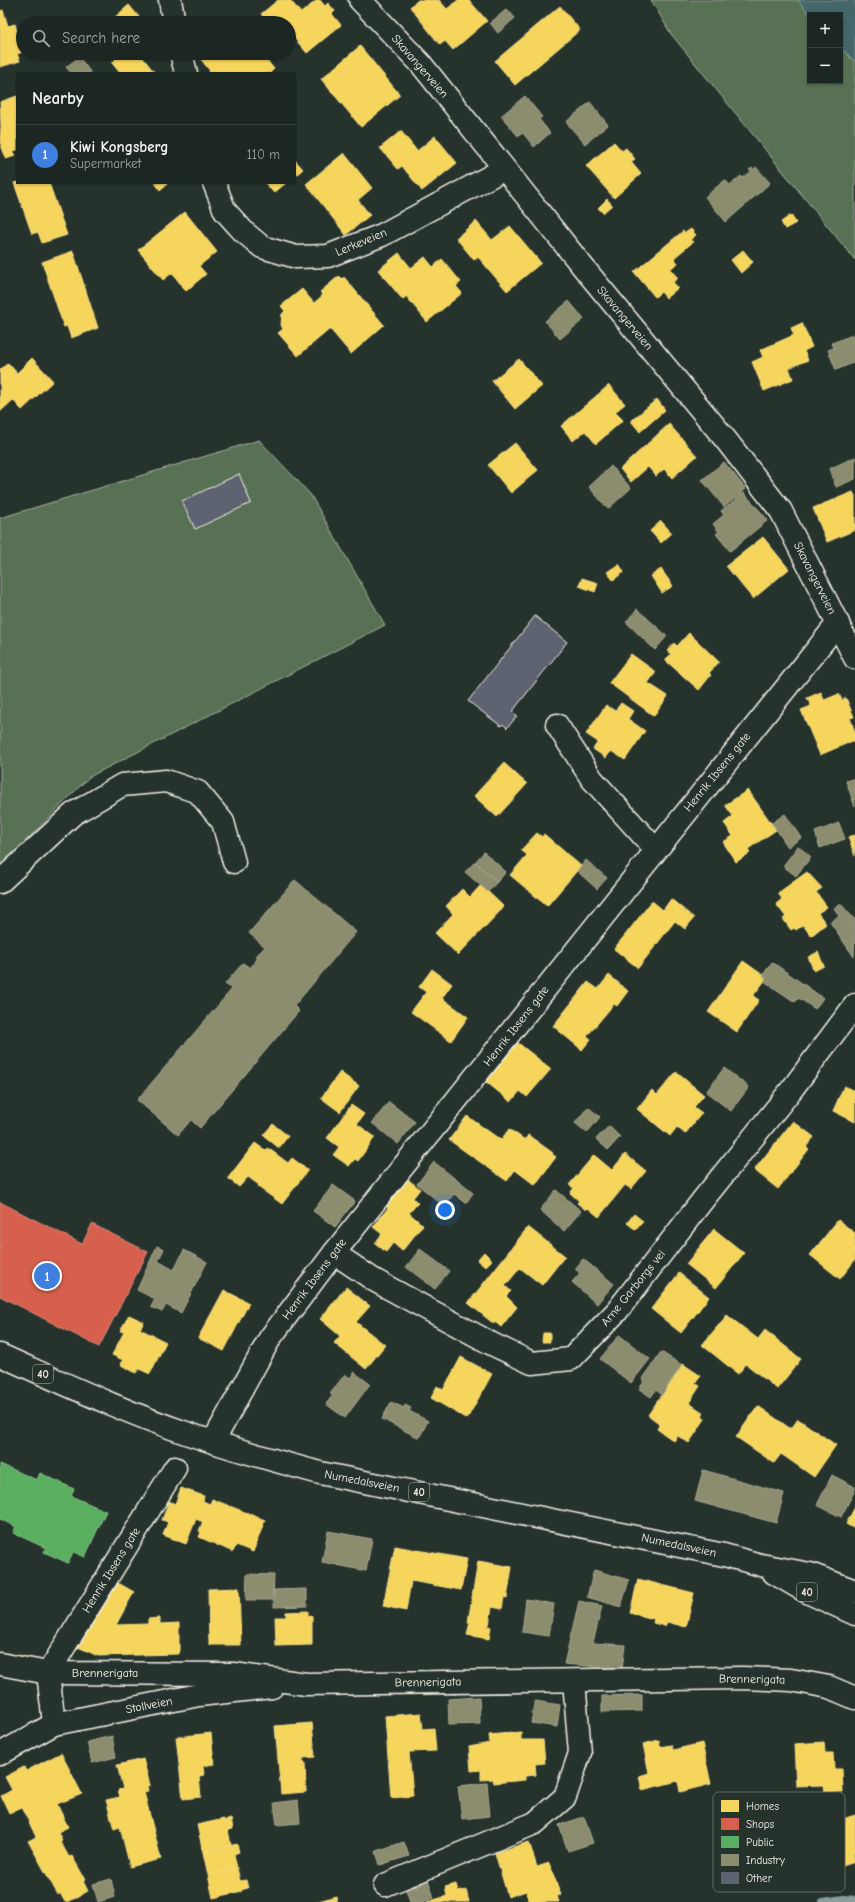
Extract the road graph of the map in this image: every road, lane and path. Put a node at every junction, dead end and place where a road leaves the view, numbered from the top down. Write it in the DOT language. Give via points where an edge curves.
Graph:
graph roads {
  1 [pos="170,0"];
  2 [pos="360,0"];
  3 [pos="173,16"];
  4 [pos="183,60"];
  5 [pos="186,72"];
  6 [pos="504,169"];
  7 [pos="214,184"];
  8 [pos="838,623"];
  9 [pos="855,658"];
  10 [pos="557,726"];
  11 [pos="655,849"];
  12 [pos="234,862"];
  13 [pos="0,882"];
  14 [pos="855,1005"];
  15 [pos="334,1252"];
  16 [pos="0,1355"];
  17 [pos="213,1442"];
  18 [pos="175,1468"];
  19 [pos="761,1565"];
  20 [pos="855,1591"];
  21 [pos="855,1614"];
  22 [pos="0,1664"];
  23 [pos="48,1673"];
  24 [pos="574,1681"];
  25 [pos="306,1684"];
  26 [pos="855,1698"];
  27 [pos="54,1724"];
  28 [pos="0,1754"];
  29 [pos="385,1885"];
  1 -- 3 [label="street"];
  2 -- 6 [label="street, Skavangerveien" via="421,64"];
  4 -- 5 [label="street"];
  6 -- 7 [label="street, Lerkeveien" via="382,234 328,256 296,257 262,246 244,232 225,211"];
  6 -- 8 [label="street, Skavangerveien" via="726,440 780,511"];
  8 -- 9 [label="street, Skavangerveien"];
  8 -- 11 [label="street, Henrik Ibsens gate"];
  10 -- 11 [label="street" via="592,779"];
  11 -- 15 [label="street, Henrik Ibsens gate"];
  12 -- 13 [label="street" via="223,822 198,792 166,782 122,785 73,814"];
  14 -- 15 [label="street, Arne Garborgs vei" via="617,1311 571,1359 532,1363 374,1280"];
  15 -- 17 [label="street, Henrik Ibsens gate" via="270,1338"];
  16 -- 17 [label="street, Numedalsveien / 40" via="126,1410"];
  17 -- 19 [label="street, Numedalsveien / 40" via="320,1473 639,1536"];
  18 -- 23 [label="street, Henrik Ibsens gate"];
  19 -- 20 [label="street, Numedalsveien / 40" via="810,1574"];
  19 -- 21 [label="street, Numedalsveien / 40" via="806,1591"];
  22 -- 23 [label="street, Brennerigata"];
  23 -- 25 [label="street, Brennerigata" via="234,1674"];
  23 -- 27 [label="street"];
  24 -- 25 [label="street, Brennerigata"];
  24 -- 26 [label="street, Brennerigata" via="742,1678 791,1680 829,1687"];
  24 -- 29 [label="street" via="580,1752 565,1796 535,1823"];
  25 -- 27 [label="street, Stollveien" via="199,1695"];
  27 -- 28 [label="street, Stollveien"];
}
